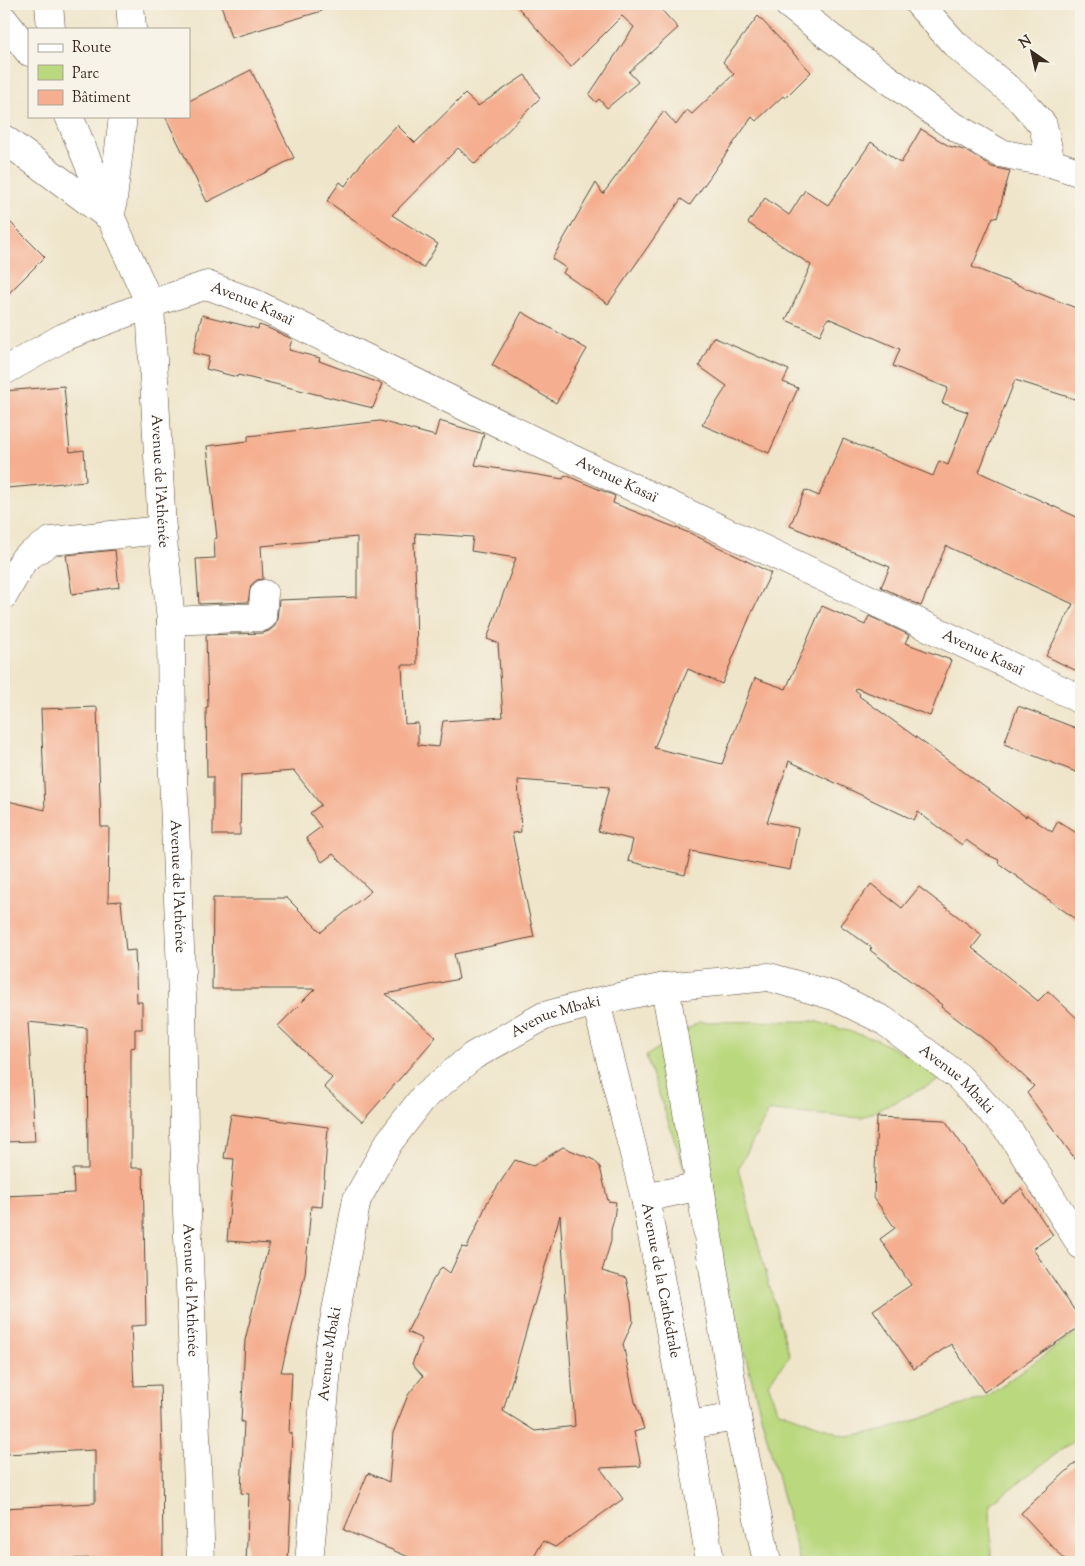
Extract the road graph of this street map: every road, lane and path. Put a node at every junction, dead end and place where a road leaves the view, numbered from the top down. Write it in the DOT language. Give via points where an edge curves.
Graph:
graph roads {
  1 [pos="49,4"];
  2 [pos="130,4"];
  3 [pos="788,4"];
  4 [pos="919,4"];
  5 [pos="4,20"];
  6 [pos="51,28"];
  7 [pos="132,28"];
  8 [pos="28,51"];
  9 [pos="70,118"];
  10 [pos="123,118"];
  11 [pos="4,139"];
  12 [pos="1051,163"];
  13 [pos="1081,173"];
  14 [pos="111,218"];
  15 [pos="150,304"];
  16 [pos="4,371"];
  17 [pos="162,530"];
  18 [pos="264,594"];
  19 [pos="4,595"];
  20 [pos="172,622"];
  21 [pos="1081,701"];
  22 [pos="665,987"];
  23 [pos="596,1002"];
  24 [pos="700,1186"];
  25 [pos="645,1198"];
  26 [pos="1081,1245"];
  27 [pos="737,1416"];
  28 [pos="688,1425"];
  29 [pos="201,1562"];
  30 [pos="309,1562"];
  31 [pos="710,1562"];
  32 [pos="767,1562"];
  1 -- 6 [label="street"];
  2 -- 7 [label="street"];
  3 -- 12 [label="street" via="947,122 1000,154"];
  4 -- 12 [label="street" via="955,44 1019,98 1043,125"];
  5 -- 8 [label="street"];
  9 -- 14 [label="street, Avenue de l'Athénée"];
  10 -- 14 [label="street"];
  11 -- 14 [label="street"];
  12 -- 13 [label="street"];
  14 -- 15 [label="street, Avenue de l'Athénée"];
  15 -- 16 [label="street, Avenue Kasaï" via="64,337"];
  15 -- 17 [label="street, Avenue de l'Athénée"];
  15 -- 21 [label="street, Avenue Kasaï" via="207,285 254,303 545,446"];
  17 -- 19 [label="street" via="51,542 24,559"];
  17 -- 20 [label="street, Avenue de l'Athénée"];
  18 -- 20 [label="street" via="262,618"];
  20 -- 29 [label="street, Avenue de l'Athénée" via="172,750"];
  22 -- 23 [label="street, Avenue Mbaki"];
  22 -- 24 [label="street"];
  22 -- 26 [label="street, Avenue Mbaki" via="769,977 834,996 883,1020 959,1076 1010,1132"];
  23 -- 25 [label="street, Avenue de la Cathédrale"];
  23 -- 30 [label="street, Avenue Mbaki" via="544,1016 473,1056 423,1098 389,1142 358,1199 329,1348"];
  24 -- 25 [label="street"];
  24 -- 27 [label="street"];
  25 -- 28 [label="street, Avenue de la Cathédrale"];
  27 -- 28 [label="street"];
  27 -- 32 [label="street"];
  28 -- 31 [label="street, Avenue de la Cathédrale"];
}
